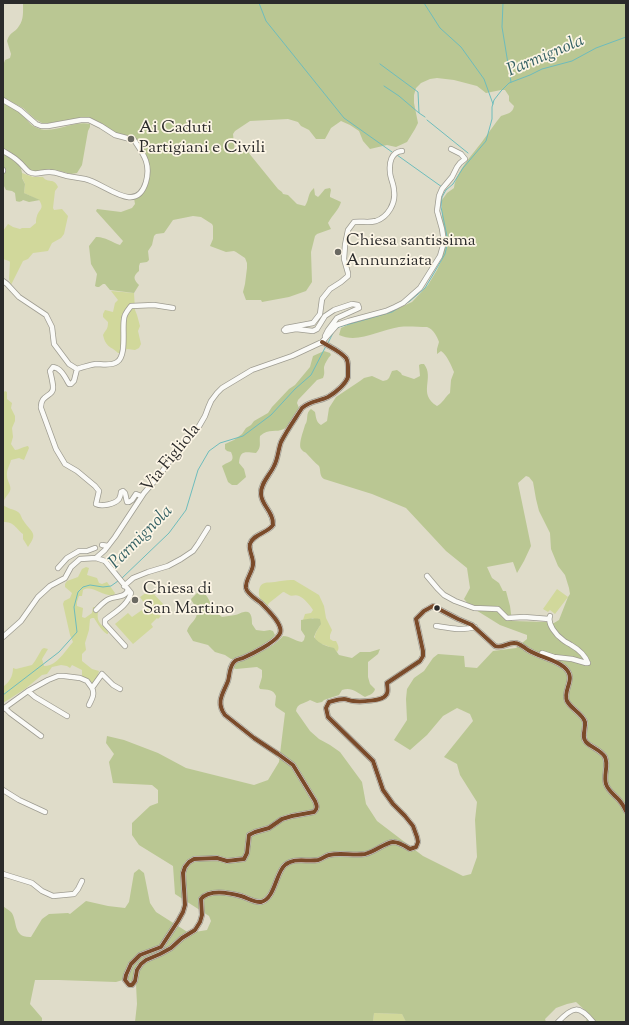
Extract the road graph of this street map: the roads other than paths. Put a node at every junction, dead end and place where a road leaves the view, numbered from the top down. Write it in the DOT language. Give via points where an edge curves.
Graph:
graph roads {
  1 [pos="3,100"];
  2 [pos="451,150"];
  3 [pos="3,151"];
  4 [pos="402,151"];
  5 [pos="3,281"];
  6 [pos="173,308"];
  7 [pos="320,343"];
  8 [pos="77,369"];
  9 [pos="141,496"];
  10 [pos="208,528"];
  11 [pos="102,545"];
  12 [pos="108,546"];
  13 [pos="95,548"];
  14 [pos="96,558"];
  15 [pos="58,568"];
  16 [pos="427,576"];
  17 [pos="125,586"];
  18 [pos="96,610"];
  19 [pos="436,626"];
  20 [pos="475,627"];
  21 [pos="3,637"];
  22 [pos="125,646"];
  23 [pos="531,652"];
  24 [pos="92,688"];
  25 [pos="120,689"];
  26 [pos="28,691"];
  27 [pos="89,705"];
  28 [pos="4,708"];
  29 [pos="67,716"];
  30 [pos="40,736"];
  31 [pos="3,790"];
  32 [pos="626,811"];
  33 [pos="45,812"];
  34 [pos="3,874"];
  35 [pos="82,881"];
  36 [pos="558,1022"];
  37 [pos="593,1022"];
  1 -- 3 [label="street" via="41,126 89,120 116,135 134,140 145,157 148,175 141,193 129,198 86,179 49,171 34,173"];
  2 -- 7 [label="street" via="461,154 465,159 457,166 439,196 437,211 444,242 440,256 420,288 395,307 338,325"];
  4 -- 7 [label="street" via="392,157 390,165 395,191 389,211 376,221 354,222 348,230 344,259 348,276 324,295 320,314 313,323 284,330 313,331 325,316 334,310 352,304 358,305 359,308 337,318"];
  5 -- 8 [label="street" via="19,297 46,315 52,327 54,344 69,364"];
  6 -- 8 [label="street" via="154,305 131,306 126,311 124,319 121,358 110,364 95,364"];
  7 -- 9 [label="street, Via Figliola" via="252,370 222,388 211,401 198,428"];
  7 -- 20 [label="street" via="345,357 348,372 346,380 329,396 302,408 286,434 275,465 261,492 273,518 273,525 250,543 253,565 246,588 279,624 281,633 270,643 234,662 221,696 222,712 293,765 316,801 317,807 314,812 282,819 269,828 249,835 244,859 194,859 189,862 183,873 183,912 161,947 140,955 131,964 125,980 129,985 135,981 141,964 171,948 195,930 202,915 201,899 204,895 222,893 261,902 272,892 280,870 293,861 318,860 329,855 366,854 392,842 398,842 410,849 416,847 418,842 413,826 383,790 373,761 328,717 326,708 328,702 335,700 373,700 387,695 387,683 420,661 423,656 416,619 433,606"];
  8 -- 9 [label="street" via="74,381 69,384 60,370 53,367 50,371 54,388 40,403 56,449 64,464 77,471 99,491 96,504 102,506 115,502 123,491 127,502 136,494"];
  9 -- 12 [label="street, Via Figliola"];
  10 -- 17 [label="street" via="193,550 181,559 133,578"];
  11 -- 12 [label="street"];
  12 -- 14 [label="street, Via Figliola"];
  13 -- 15 [label="street" via="79,551 67,558"];
  14 -- 17 [label="street" via="105,561"];
  14 -- 21 [label="street" via="80,559 65,578 50,586 38,597 21,620"];
  16 -- 23 [label="street" via="444,595 474,608 498,609 507,618 549,617 555,632 579,650 588,663"];
  17 -- 18 [label="street" via="126,594 109,599"];
  17 -- 22 [label="street" via="131,593 130,597 105,620 105,624"];
  19 -- 20 [label="street" via="456,629"];
  20 -- 23 [label="street" via="495,646 514,643"];
  23 -- 32 [label="street" via="568,671 570,680 567,700 584,719 586,742 604,756 606,787"];
  24 -- 25 [label="street" via="102,674"];
  24 -- 26 [label="street" via="84,679 58,676"];
  24 -- 27 [label="street" via="93,698"];
  26 -- 28 [label="street"];
  26 -- 29 [label="street"];
  28 -- 30 [label="street"];
  31 -- 33 [label="street"];
  34 -- 35 [label="street" via="32,883 42,892 53,896 74,894"];
  36 -- 37 [label="street" via="576,1009"];
}
